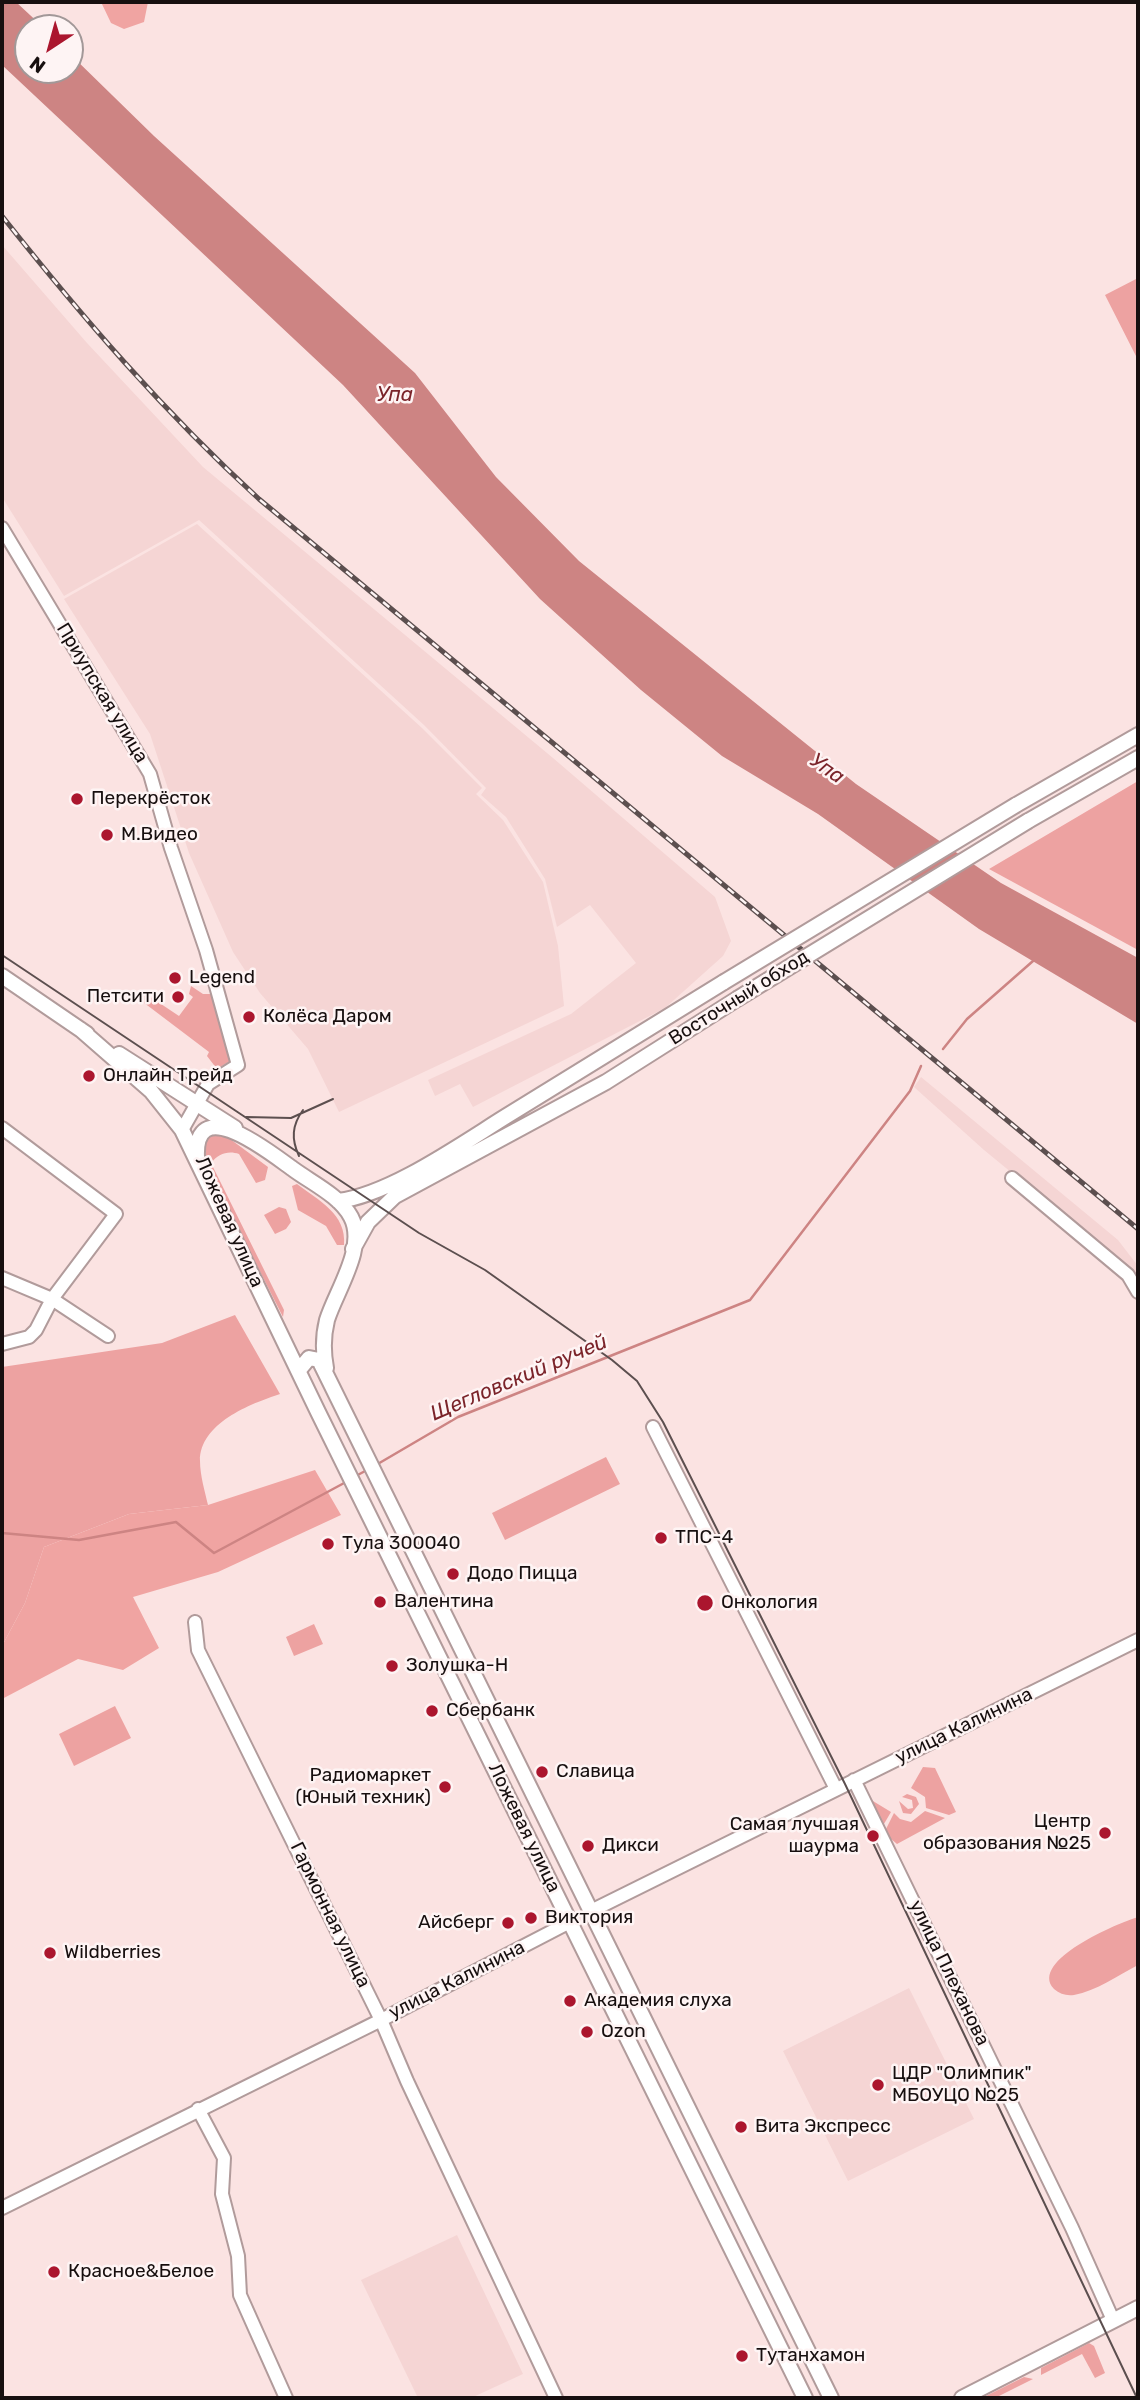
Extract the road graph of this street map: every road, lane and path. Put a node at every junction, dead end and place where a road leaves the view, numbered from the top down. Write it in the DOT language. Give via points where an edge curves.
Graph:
graph roads {
  1 [pos="2,528"];
  2 [pos="1138,735"];
  3 [pos="1138,758"];
  4 [pos="2,976"];
  5 [pos="80,1029"];
  6 [pos="195,1102"];
  7 [pos="2,1128"];
  8 [pos="182,1130"];
  9 [pos="243,1134"];
  10 [pos="197,1159"];
  11 [pos="1013,1178"];
  12 [pos="338,1201"];
  13 [pos="353,1250"];
  14 [pos="2,1278"];
  15 [pos="1138,1292"];
  16 [pos="52,1299"];
  17 [pos="108,1336"];
  18 [pos="2,1344"];
  19 [pos="299,1370"];
  20 [pos="334,1392"];
  21 [pos="653,1427"];
  22 [pos="390,1506"];
  23 [pos="369,1514"];
  24 [pos="195,1622"];
  25 [pos="1138,1640"];
  26 [pos="853,1780"];
  27 [pos="836,1789"];
  28 [pos="589,1912"];
  29 [pos="570,1922"];
  30 [pos="381,2020"];
  31 [pos="198,2109"];
  32 [pos="2,2208"];
  33 [pos="1138,2308"];
  34 [pos="1113,2320"];
  35 [pos="286,2398"];
  36 [pos="556,2398"];
  37 [pos="805,2398"];
  38 [pos="831,2398"];
  39 [pos="962,2398"];
  1 -- 6 [label="street, Приупская улица" via="150,774 238,1065 215,1077"];
  2 -- 12 [label="main road, Восточный обход, bridge" via="461,1144 381,1188"];
  3 -- 13 [label="main road, Восточный обход, bridge" via="606,1082 395,1196 368,1222"];
  4 -- 5 [label="main road"];
  5 -- 6 [label="main road"];
  5 -- 8 [label="main road" via="159,1098"];
  6 -- 8 [label="street, Приупская улица"];
  6 -- 9 [label="main road"];
  7 -- 16 [label="street" via="116,1214"];
  8 -- 10 [label="main road"];
  9 -- 10 [label="main road, Ложевая улица" via="211,1128 200,1139"];
  9 -- 12 [label="main road, Ложевая улица"];
  10 -- 19 [label="main road, Ложевая улица"];
  11 -- 15 [label="street" via="1128,1275"];
  12 -- 13 [label="main road, Ложевая улица" via="355,1229"];
  13 -- 20 [label="main road, Ложевая улица" via="324,1340"];
  14 -- 16 [label="street"];
  16 -- 17 [label="street"];
  16 -- 18 [label="street" via="29,1337"];
  19 -- 20 [label="main road, Ложевая улица" via="309,1358 319,1360"];
  19 -- 23 [label="main road, Ложевая улица"];
  20 -- 22 [label="main road, Ложевая улица"];
  21 -- 27 [label="street"];
  22 -- 23 [label="main road" via="382,1518"];
  22 -- 28 [label="main road, Ложевая улица"];
  23 -- 29 [label="main road, Ложевая улица"];
  24 -- 30 [label="street, Гармонная улица" via="198,1650"];
  25 -- 26 [label="street, улица Калинина"];
  26 -- 27 [label="street, улица Калинина"];
  26 -- 34 [label="street, улица Плеханова"];
  27 -- 28 [label="street, улица Калинина"];
  28 -- 29 [label="main road, улица Калинина"];
  28 -- 38 [label="main road, Ложевая улица"];
  29 -- 30 [label="street, улица Калинина"];
  29 -- 37 [label="main road, Ложевая улица"];
  30 -- 31 [label="street, улица Калинина"];
  30 -- 36 [label="street, Гармонная улица"];
  31 -- 32 [label="street, улица Калинина"];
  31 -- 35 [label="street" via="224,2158 222,2194 238,2256 240,2295"];
  33 -- 34 [label="main road"];
  34 -- 39 [label="main road"];
}
